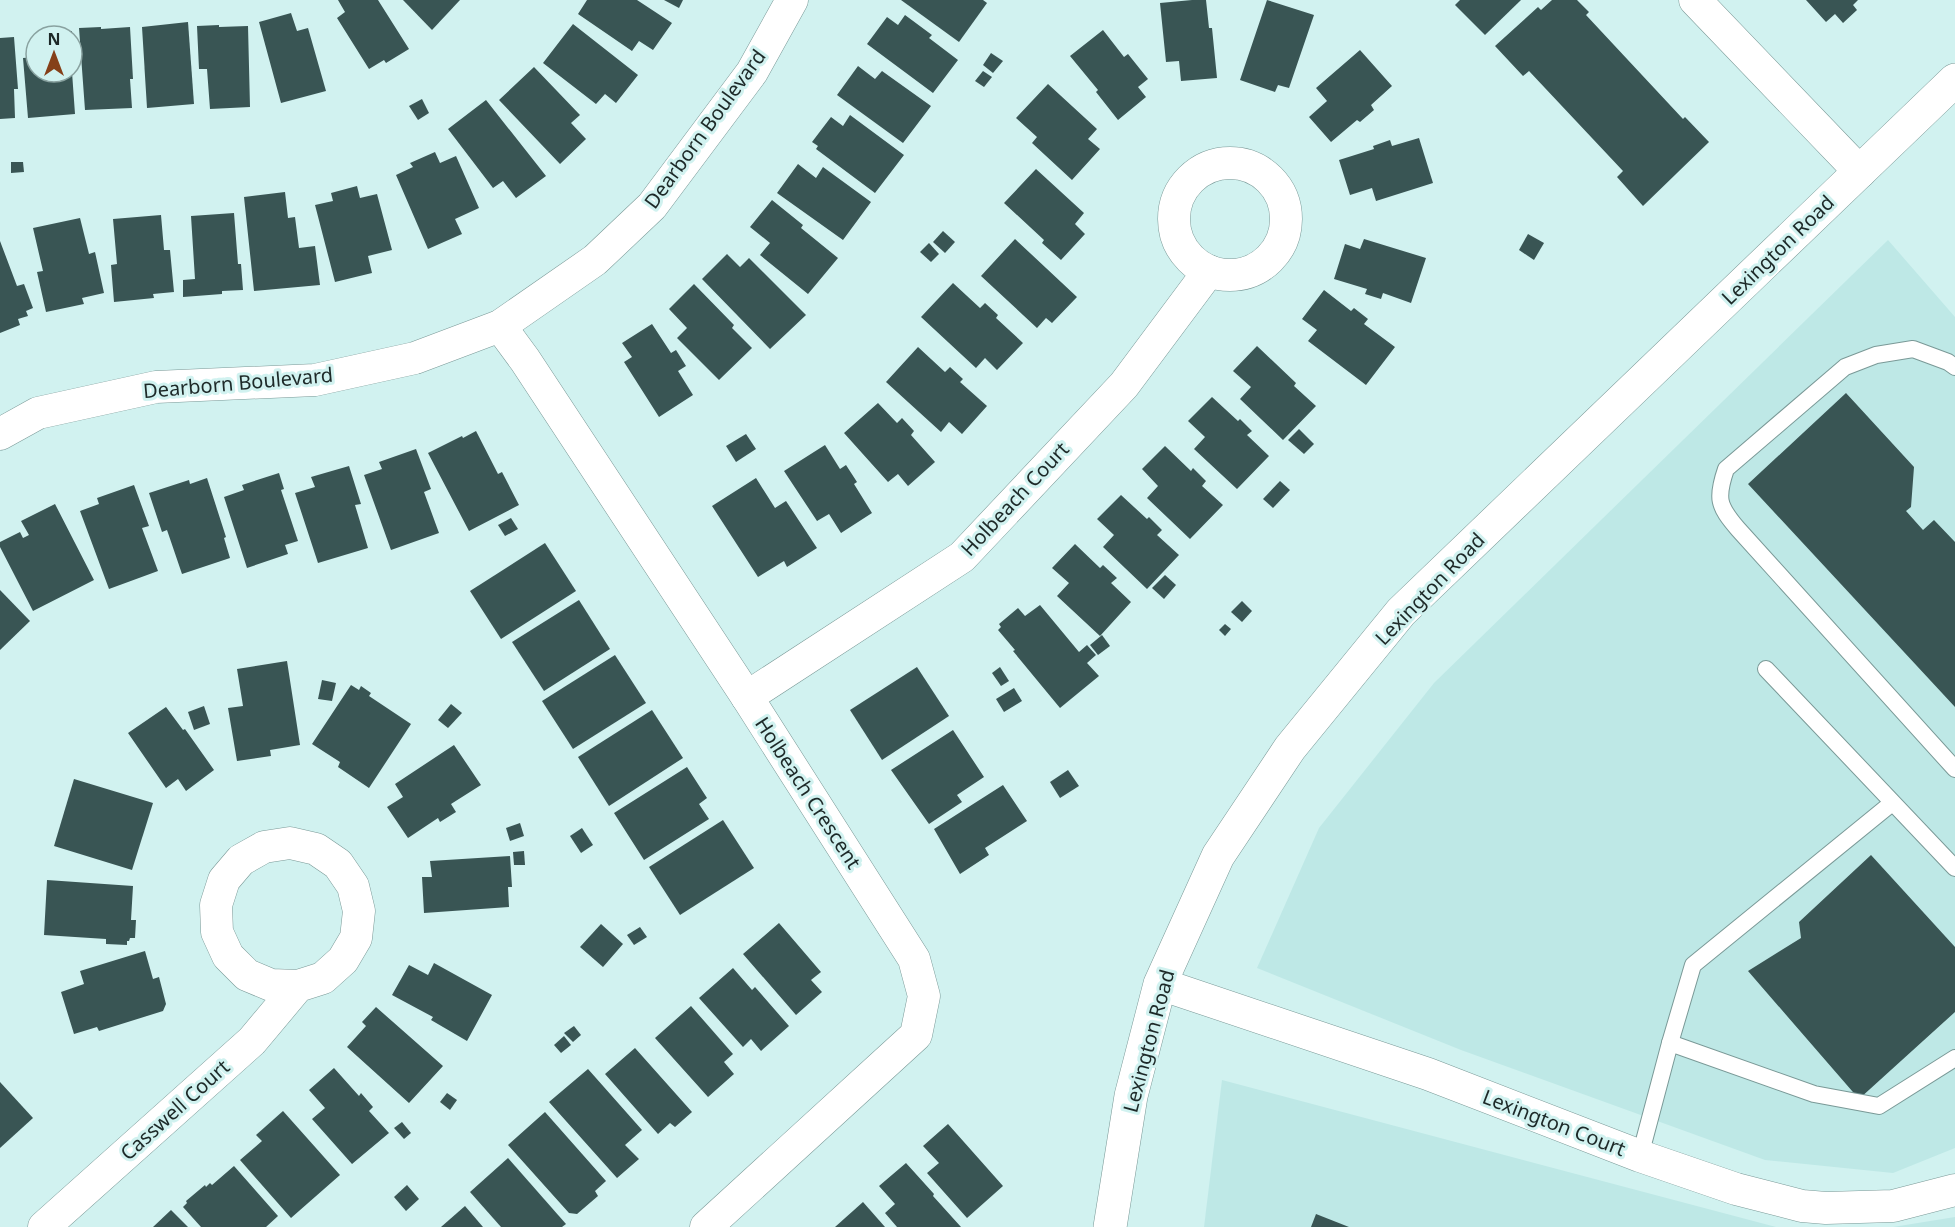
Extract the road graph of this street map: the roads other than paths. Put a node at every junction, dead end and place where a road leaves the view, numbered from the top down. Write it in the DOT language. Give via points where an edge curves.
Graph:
graph roads {
  1 [pos="792,0"];
  2 [pos="1695,0"];
  3 [pos="1955,80"];
  4 [pos="1860,172"];
  5 [pos="1209,272"];
  6 [pos="500,326"];
  7 [pos="1955,367"];
  8 [pos="0,434"];
  9 [pos="1766,669"];
  10 [pos="747,697"];
  11 [pos="1955,769"];
  12 [pos="1892,803"];
  13 [pos="1955,868"];
  14 [pos="1160,984"];
  15 [pos="298,986"];
  16 [pos="1670,1043"];
  17 [pos="1955,1058"];
  18 [pos="1640,1156"];
  19 [pos="1955,1190"];
  20 [pos="1860,1217"];
  21 [pos="44,1227"];
  22 [pos="706,1227"];
  23 [pos="1110,1227"];
  1 -- 6 [label="street, Dearborn Boulevard" via="752,72 652,206 595,260"];
  2 -- 4 [label="street"];
  3 -- 4 [label="main road, Lexington Road"];
  4 -- 14 [label="main road, Lexington Road" via="1401,612 1290,748 1218,856"];
  5 -- 10 [label="street, Holbeach Court" via="1124,384 962,557"];
  6 -- 8 [label="street, Dearborn Boulevard" via="415,358 315,380 156,387 38,413"];
  6 -- 10 [label="street, Holbeach Crescent"];
  7 -- 11 [label="lane" via="1913,349 1876,355 1845,367 1726,470 1718,492 1722,511"];
  9 -- 12 [label="lane"];
  10 -- 22 [label="street, Holbeach Crescent" via="914,959 924,996 916,1035"];
  12 -- 13 [label="lane"];
  12 -- 16 [label="lane" via="1693,965"];
  14 -- 18 [label="street, Lexington Court" via="1428,1074"];
  14 -- 23 [label="main road, Lexington Road" via="1131,1096"];
  15 -- 15 [label="street, Casswell Court" via="323,978 343,960 356,938 359,911 353,886 338,864 316,849 290,843 264,847 241,860 224,880 216,905 218,932 228,956 247,975 272,985"];
  15 -- 21 [label="street, Casswell Court" via="252,1041"];
  16 -- 17 [label="lane" via="1814,1094 1879,1106"];
  16 -- 18 [label="lane"];
  18 -- 20 [label="street, Lexington Court" via="1736,1189"];
  19 -- 20 [label="street, Lexington Court"];
}
